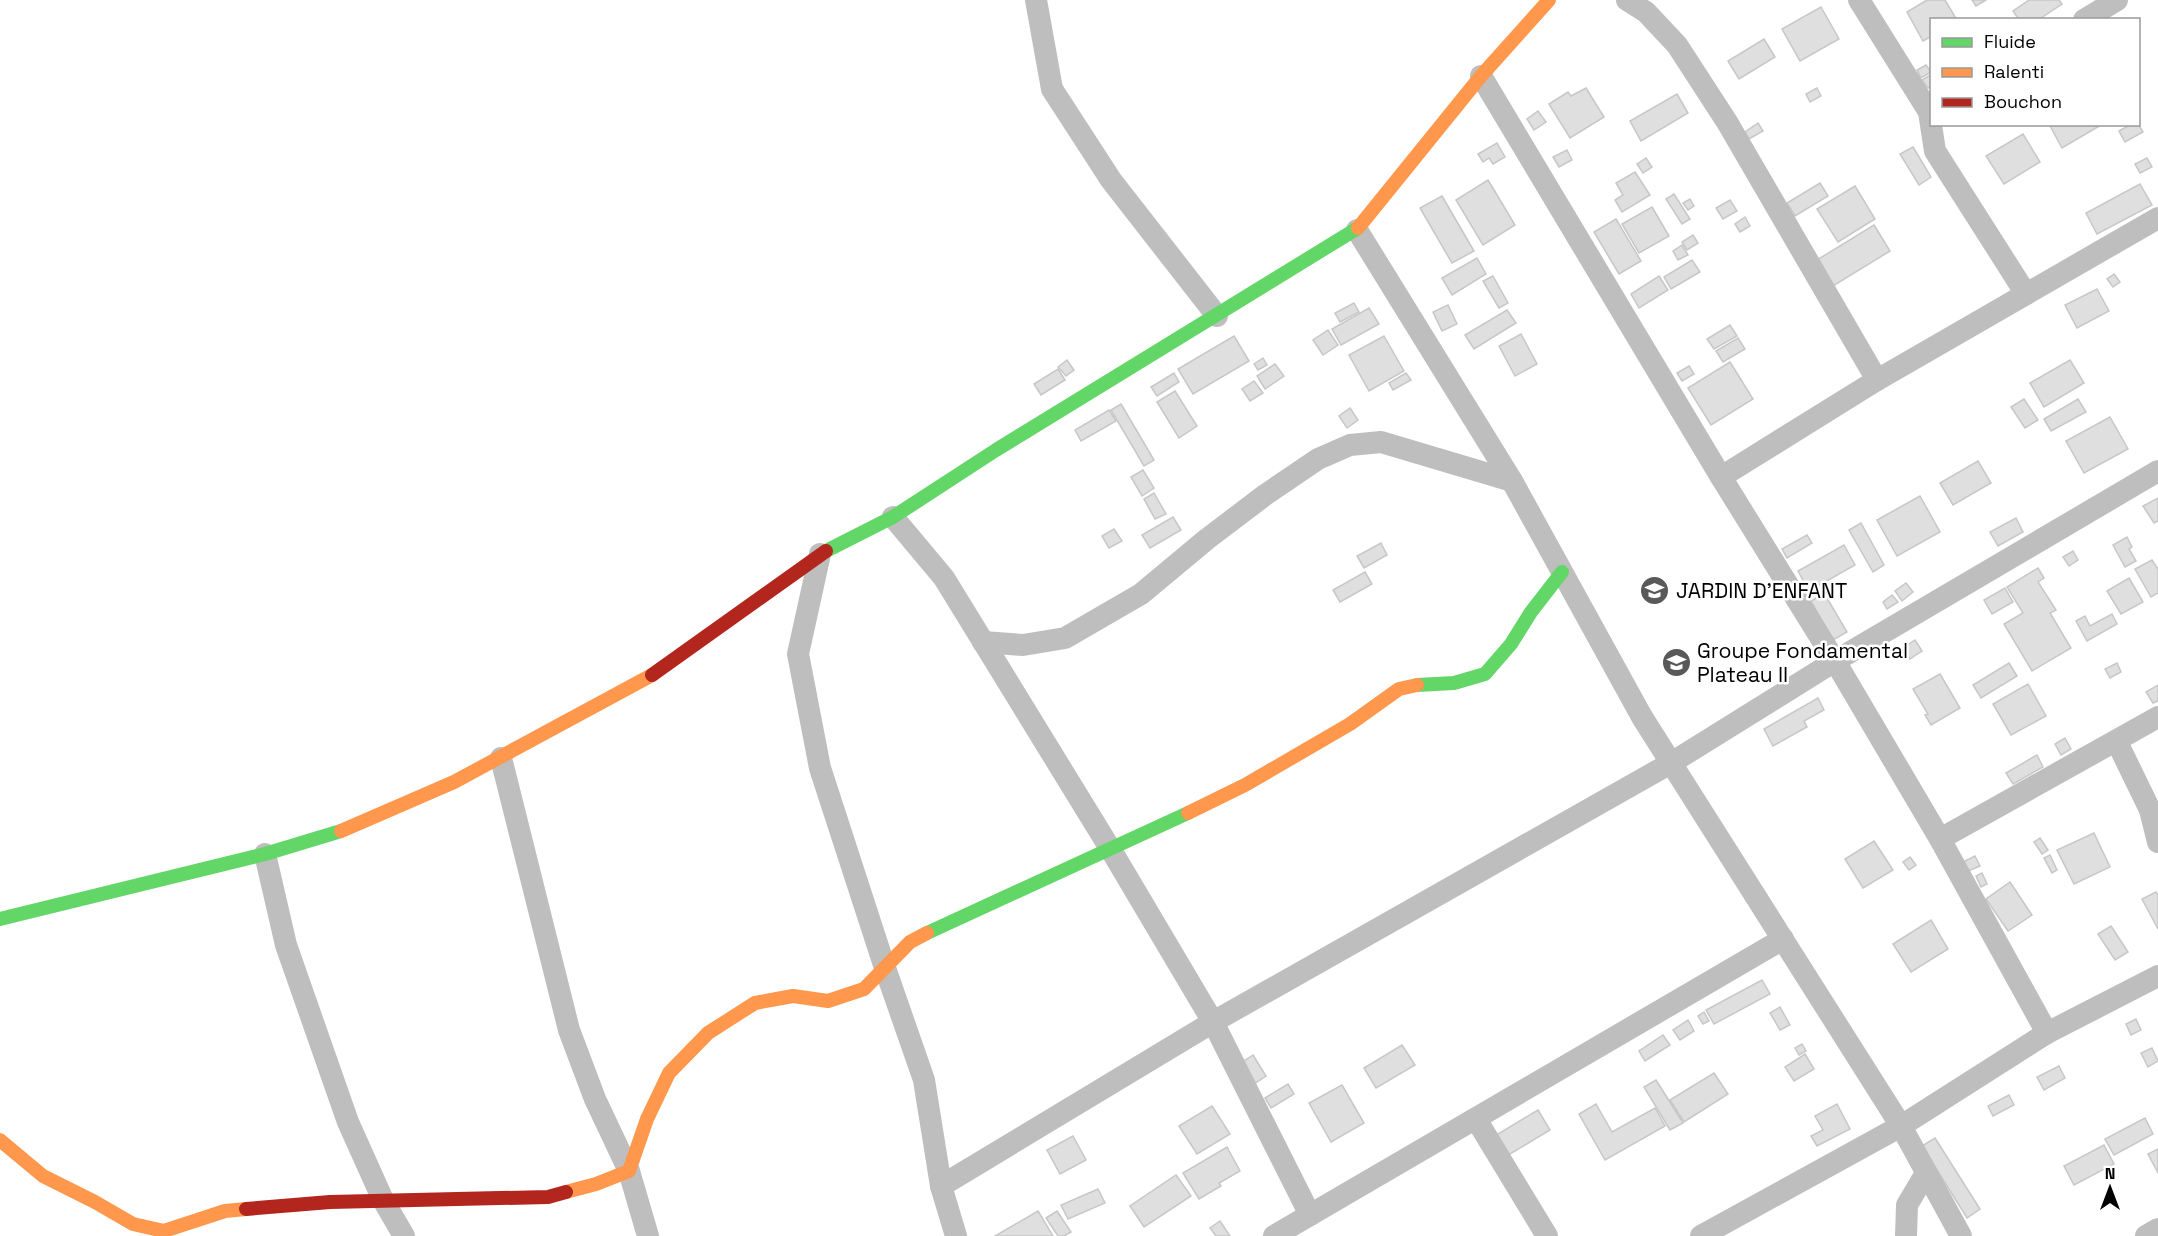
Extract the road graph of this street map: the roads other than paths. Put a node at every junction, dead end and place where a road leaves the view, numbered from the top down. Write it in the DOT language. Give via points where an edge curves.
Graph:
graph roads {
  1 [pos="1036,0"];
  2 [pos="1549,0"];
  3 [pos="1627,0"];
  4 [pos="1859,0"];
  5 [pos="2117,0"];
  6 [pos="2087,18"];
  7 [pos="1481,76"];
  8 [pos="1930,112"];
  9 [pos="1932,126"];
  10 [pos="2158,218"];
  11 [pos="1357,230"];
  12 [pos="2026,294"];
  13 [pos="1217,316"];
  14 [pos="1877,380"];
  15 [pos="2158,471"];
  16 [pos="1721,477"];
  17 [pos="1512,482"];
  18 [pos="893,517"];
  19 [pos="820,554"];
  20 [pos="1562,572"];
  21 [pos="983,642"];
  22 [pos="1835,661"];
  23 [pos="2158,717"];
  24 [pos="2117,742"];
  25 [pos="501,758"];
  26 [pos="1671,763"];
  27 [pos="1940,839"];
  28 [pos="2158,842"];
  29 [pos="1111,850"];
  30 [pos="265,854"];
  31 [pos="0,919"];
  32 [pos="1783,939"];
  33 [pos="885,968"];
  34 [pos="2158,976"];
  35 [pos="1213,1022"];
  36 [pos="2047,1033"];
  37 [pos="1476,1119"];
  38 [pos="1900,1126"];
  39 [pos="0,1140"];
  40 [pos="629,1171"];
  41 [pos="1926,1173"];
  42 [pos="940,1186"];
  43 [pos="383,1200"];
  44 [pos="1310,1215"];
  45 [pos="2158,1229"];
  46 [pos="404,1236"];
  47 [pos="648,1236"];
  48 [pos="956,1236"];
  49 [pos="1274,1236"];
  50 [pos="1547,1236"];
  51 [pos="1701,1236"];
  52 [pos="1906,1236"];
  53 [pos="1961,1236"];
  54 [pos="2146,1236"];
  1 -- 13 [label="street" via="1052,89 1111,180"];
  2 -- 7 [label="street"];
  3 -- 14 [label="street" via="1646,12 1677,45 1727,122"];
  4 -- 8 [label="street"];
  5 -- 6 [label="street"];
  7 -- 11 [label="street"];
  7 -- 16 [label="street"];
  9 -- 12 [label="street" via="1935,151"];
  10 -- 12 [label="street"];
  11 -- 13 [label="street"];
  11 -- 17 [label="street"];
  12 -- 14 [label="street"];
  13 -- 18 [label="street"];
  14 -- 16 [label="street"];
  15 -- 22 [label="street"];
  16 -- 22 [label="street"];
  17 -- 20 [label="street"];
  17 -- 21 [label="street" via="1381,442 1350,445 1318,459 1207,539 1141,594 1065,638 1023,645"];
  18 -- 19 [label="street"];
  18 -- 21 [label="street" via="944,578"];
  19 -- 25 [label="street" via="656,673"];
  19 -- 33 [label="street" via="798,654 820,768"];
  20 -- 26 [label="street"];
  20 -- 29 [label="street" via="1485,674 1454,683 1399,689 1350,724 1245,785"];
  21 -- 29 [label="street"];
  22 -- 26 [label="street"];
  22 -- 27 [label="street"];
  23 -- 24 [label="street"];
  24 -- 27 [label="street"];
  24 -- 28 [label="street" via="2150,810"];
  25 -- 30 [label="street" via="352,828"];
  25 -- 40 [label="street" via="569,1030 595,1099"];
  26 -- 32 [label="street"];
  26 -- 35 [label="street"];
  27 -- 36 [label="street"];
  29 -- 33 [label="street" via="910,942"];
  29 -- 35 [label="street"];
  30 -- 31 [label="street"];
  30 -- 43 [label="street" via="286,945 348,1122"];
  32 -- 37 [label="street"];
  32 -- 38 [label="street"];
  33 -- 40 [label="street" via="864,989 828,1001 793,996 755,1003 708,1033 669,1073"];
  33 -- 42 [label="street" via="924,1080"];
  34 -- 36 [label="street"];
  35 -- 42 [label="street"];
  35 -- 44 [label="street"];
  36 -- 38 [label="street"];
  37 -- 44 [label="street"];
  37 -- 50 [label="street"];
  38 -- 41 [label="street"];
  38 -- 51 [label="street"];
  39 -- 43 [label="street" via="43,1176 133,1224 164,1231 225,1212"];
  40 -- 43 [label="street" via="548,1197"];
  40 -- 47 [label="street"];
  41 -- 52 [label="street" via="1907,1205"];
  41 -- 53 [label="street"];
  42 -- 48 [label="street"];
  43 -- 46 [label="street"];
  44 -- 49 [label="street"];
  45 -- 54 [label="street"];
}
